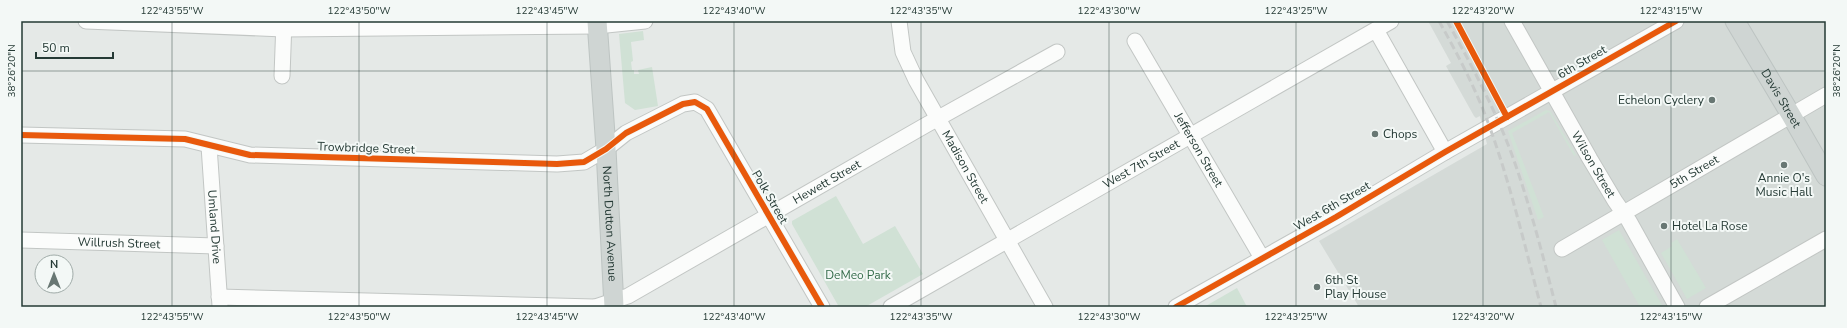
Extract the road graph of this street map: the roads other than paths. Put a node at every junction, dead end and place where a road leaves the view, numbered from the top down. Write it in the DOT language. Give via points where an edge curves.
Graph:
graph roads {
  1 [pos="86,21"];
  2 [pos="645,21"];
  3 [pos="899,21"];
  4 [pos="1391,21"];
  5 [pos="1512,21"];
  6 [pos="1676,21"];
  7 [pos="1735,21"];
  8 [pos="597,24"];
  9 [pos="284,25"];
  10 [pos="1376,30"];
  11 [pos="1134,41"];
  12 [pos="1057,52"];
  13 [pos="282,76"];
  14 [pos="1552,92"];
  15 [pos="1826,95"];
  16 [pos="695,102"];
  17 [pos="1792,115"];
  18 [pos="937,119"];
  19 [pos="1498,122"];
  20 [pos="21,135"];
  21 [pos="1190,136"];
  22 [pos="209,146"];
  23 [pos="606,149"];
  24 [pos="1445,152"];
  25 [pos="1826,176"];
  26 [pos="1623,213"];
  27 [pos="768,215"];
  28 [pos="1826,239"];
  29 [pos="21,240"];
  30 [pos="1006,242"];
  31 [pos="216,246"];
  32 [pos="1562,249"];
  33 [pos="1262,258"];
  34 [pos="220,302"];
  35 [pos="434,304"];
  36 [pos="614,304"];
  37 [pos="594,307"];
  38 [pos="822,307"];
  39 [pos="891,307"];
  40 [pos="1045,307"];
  41 [pos="1176,307"];
  42 [pos="1677,307"];
  43 [pos="1707,307"];
  1 -- 9 [label="street"];
  2 -- 8 [label="street"];
  3 -- 18 [label="street, Madison Street" via="903,52"];
  4 -- 10 [label="street, West 7th Street"];
  5 -- 14 [label="street, Wilson Street"];
  6 -- 14 [label="street, 6th Street"];
  7 -- 17 [label="main road, Davis Street"];
  8 -- 9 [label="street"];
  8 -- 23 [label="main road, North Dutton Avenue"];
  9 -- 13 [label="street"];
  10 -- 21 [label="street, West 7th Street"];
  10 -- 24 [label="street"];
  11 -- 21 [label="street, Jefferson Street"];
  12 -- 18 [label="street, Hewett Street"];
  14 -- 19 [label="street, 6th Street"];
  14 -- 26 [label="street, Wilson Street"];
  15 -- 17 [label="street, 5th Street"];
  16 -- 23 [label="street, Trowbridge Street" via="683,104 626,133"];
  16 -- 27 [label="street, Polk Street" via="707,108"];
  17 -- 25 [label="main road, Davis Street"];
  17 -- 26 [label="street, 5th Street"];
  18 -- 27 [label="street, Hewett Street"];
  18 -- 30 [label="street, Madison Street"];
  19 -- 24 [label="street, West 6th Street"];
  20 -- 22 [label="street, Trowbridge Street" via="184,139"];
  21 -- 30 [label="street, West 7th Street"];
  21 -- 33 [label="street, Jefferson Street"];
  22 -- 23 [label="street, Trowbridge Street" via="250,155 557,164 584,162"];
  22 -- 31 [label="street, Umland Drive"];
  23 -- 36 [label="main road, North Dutton Avenue"];
  24 -- 33 [label="street, West 6th Street"];
  26 -- 32 [label="street, 5th Street"];
  26 -- 42 [label="street, Wilson Street"];
  27 -- 36 [label="street, Hewett Street"];
  27 -- 38 [label="street, Polk Street"];
  28 -- 43 [label="street"];
  29 -- 31 [label="street, Willrush Street"];
  30 -- 39 [label="street, West 7th Street"];
  30 -- 40 [label="street, Madison Street"];
  31 -- 34 [label="street, Umland Drive"];
  33 -- 41 [label="street, West 6th Street"];
  34 -- 35 [label="street, Hewett Street"];
  35 -- 37 [label="street, Hewett Street"];
  36 -- 37 [label="street, Hewett Street"];
}
